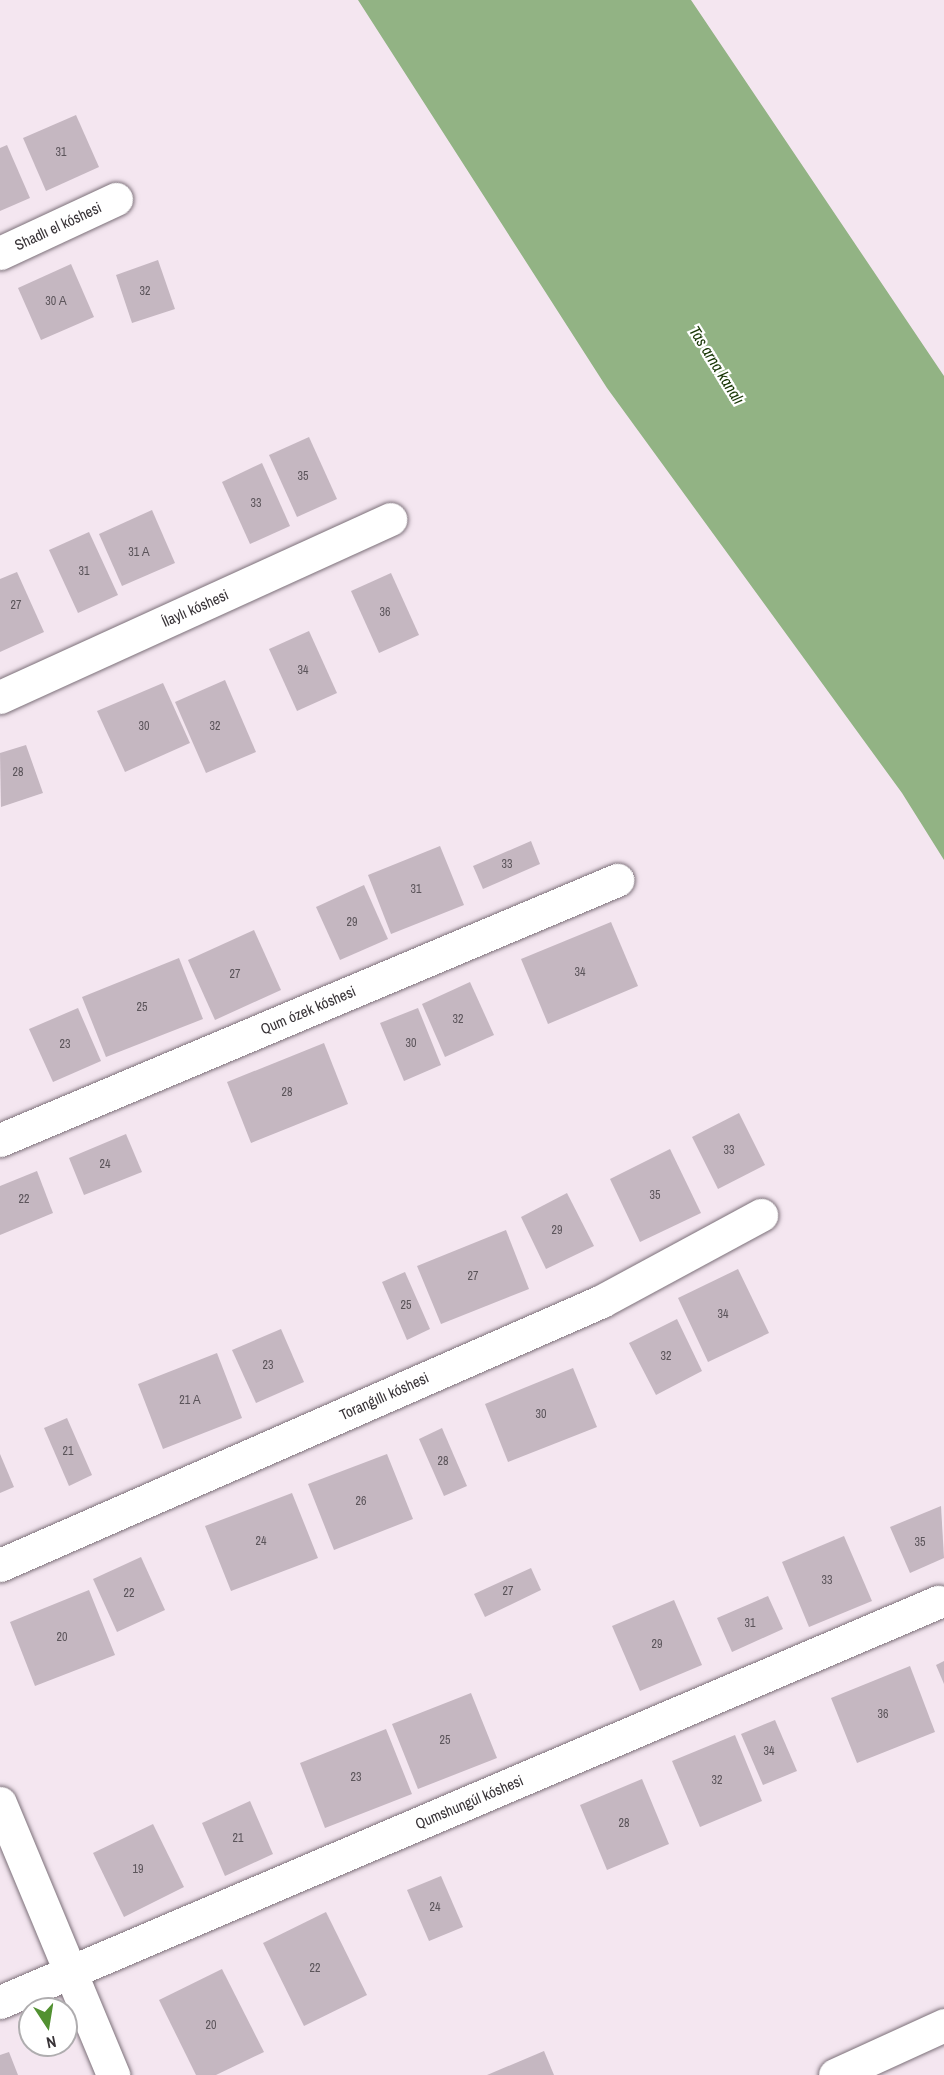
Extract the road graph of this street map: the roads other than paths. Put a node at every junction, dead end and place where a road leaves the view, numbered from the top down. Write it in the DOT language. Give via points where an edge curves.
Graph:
graph roads {
  1 [pos="116,199"];
  2 [pos="0,253"];
  3 [pos="390,519"];
  4 [pos="0,697"];
  5 [pos="617,880"];
  6 [pos="0,1140"];
  7 [pos="761,1215"];
  8 [pos="0,1565"];
  9 [pos="938,1602"];
  10 [pos="0,1803"];
  11 [pos="72,1972"];
  12 [pos="0,2002"];
  13 [pos="944,2025"];
  14 [pos="113,2075"];
  15 [pos="835,2075"];
  1 -- 2 [label="street, Shadlı el kóshesi"];
  3 -- 4 [label="street, Ílaylı kóshesi"];
  5 -- 6 [label="street, Qum ózek kóshesi"];
  7 -- 8 [label="street, Toranǵıllı kóshesi" via="602,1300"];
  9 -- 11 [label="street, Qumshungúl kóshesi"];
  10 -- 11 [label="street"];
  11 -- 12 [label="street, Qumshungúl kóshesi"];
  11 -- 14 [label="street"];
  13 -- 15 [label="street"];
}
